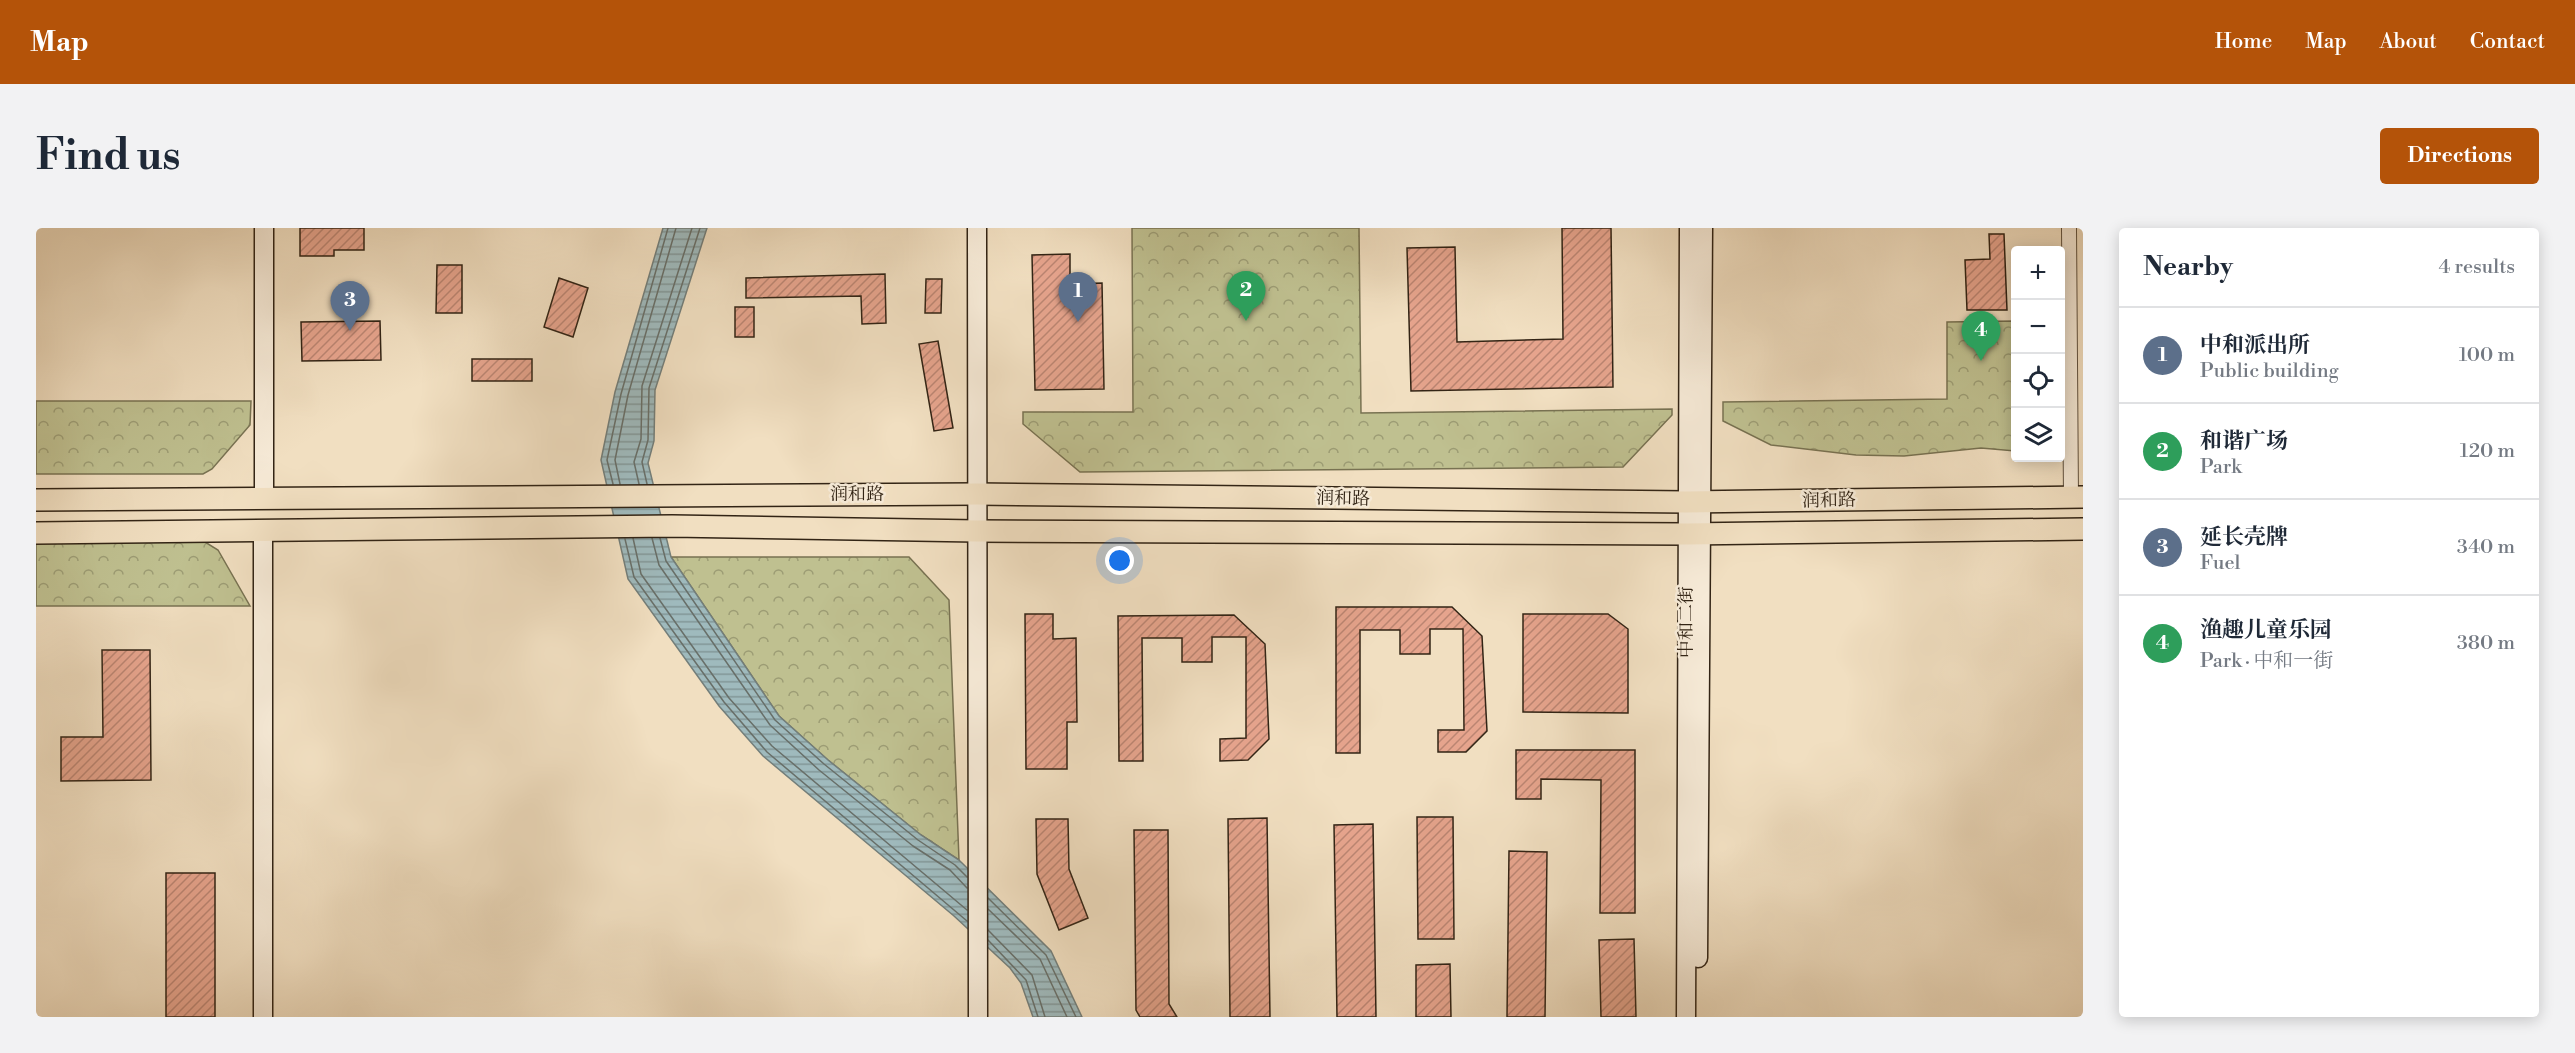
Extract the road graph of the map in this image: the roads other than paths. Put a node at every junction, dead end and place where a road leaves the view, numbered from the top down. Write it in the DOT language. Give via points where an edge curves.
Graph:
graph roads {
  1 [pos="264,228"];
  2 [pos="977,228"];
  3 [pos="1689,228"];
  4 [pos="1703,228"];
  5 [pos="2069,228"];
  6 [pos="977,494"];
  7 [pos="2077,497"];
  8 [pos="264,499"];
  9 [pos="36,500"];
  10 [pos="1694,502"];
  11 [pos="2083,529"];
  12 [pos="263,531"];
  13 [pos="977,531"];
  14 [pos="36,532"];
  15 [pos="1694,534"];
  16 [pos="263,1017"];
  17 [pos="978,1017"];
  18 [pos="1686,1017"];
  19 [pos="1698,1017"];
  1 -- 8 [label="street"];
  2 -- 6 [label="street"];
  3 -- 10 [label="street, 中和二街"];
  4 -- 10 [label="street, 中和二街"];
  5 -- 7 [label="street"];
  6 -- 8 [label="main road, 润和路"];
  6 -- 10 [label="main road, 润和路"];
  6 -- 13 [label="street"];
  7 -- 10 [label="main road, 润和路"];
  8 -- 9 [label="main road, 润和路"];
  10 -- 15 [label="street, 中和二街"];
  11 -- 15 [label="main road, 润和路"];
  12 -- 13 [label="main road, 润和路" via="610,526"];
  12 -- 14 [label="main road, 润和路"];
  12 -- 16 [label="street"];
  13 -- 15 [label="main road, 润和路"];
  13 -- 17 [label="street"];
  15 -- 18 [label="street, 中和二街"];
  15 -- 19 [label="street, 中和二街"];
}
